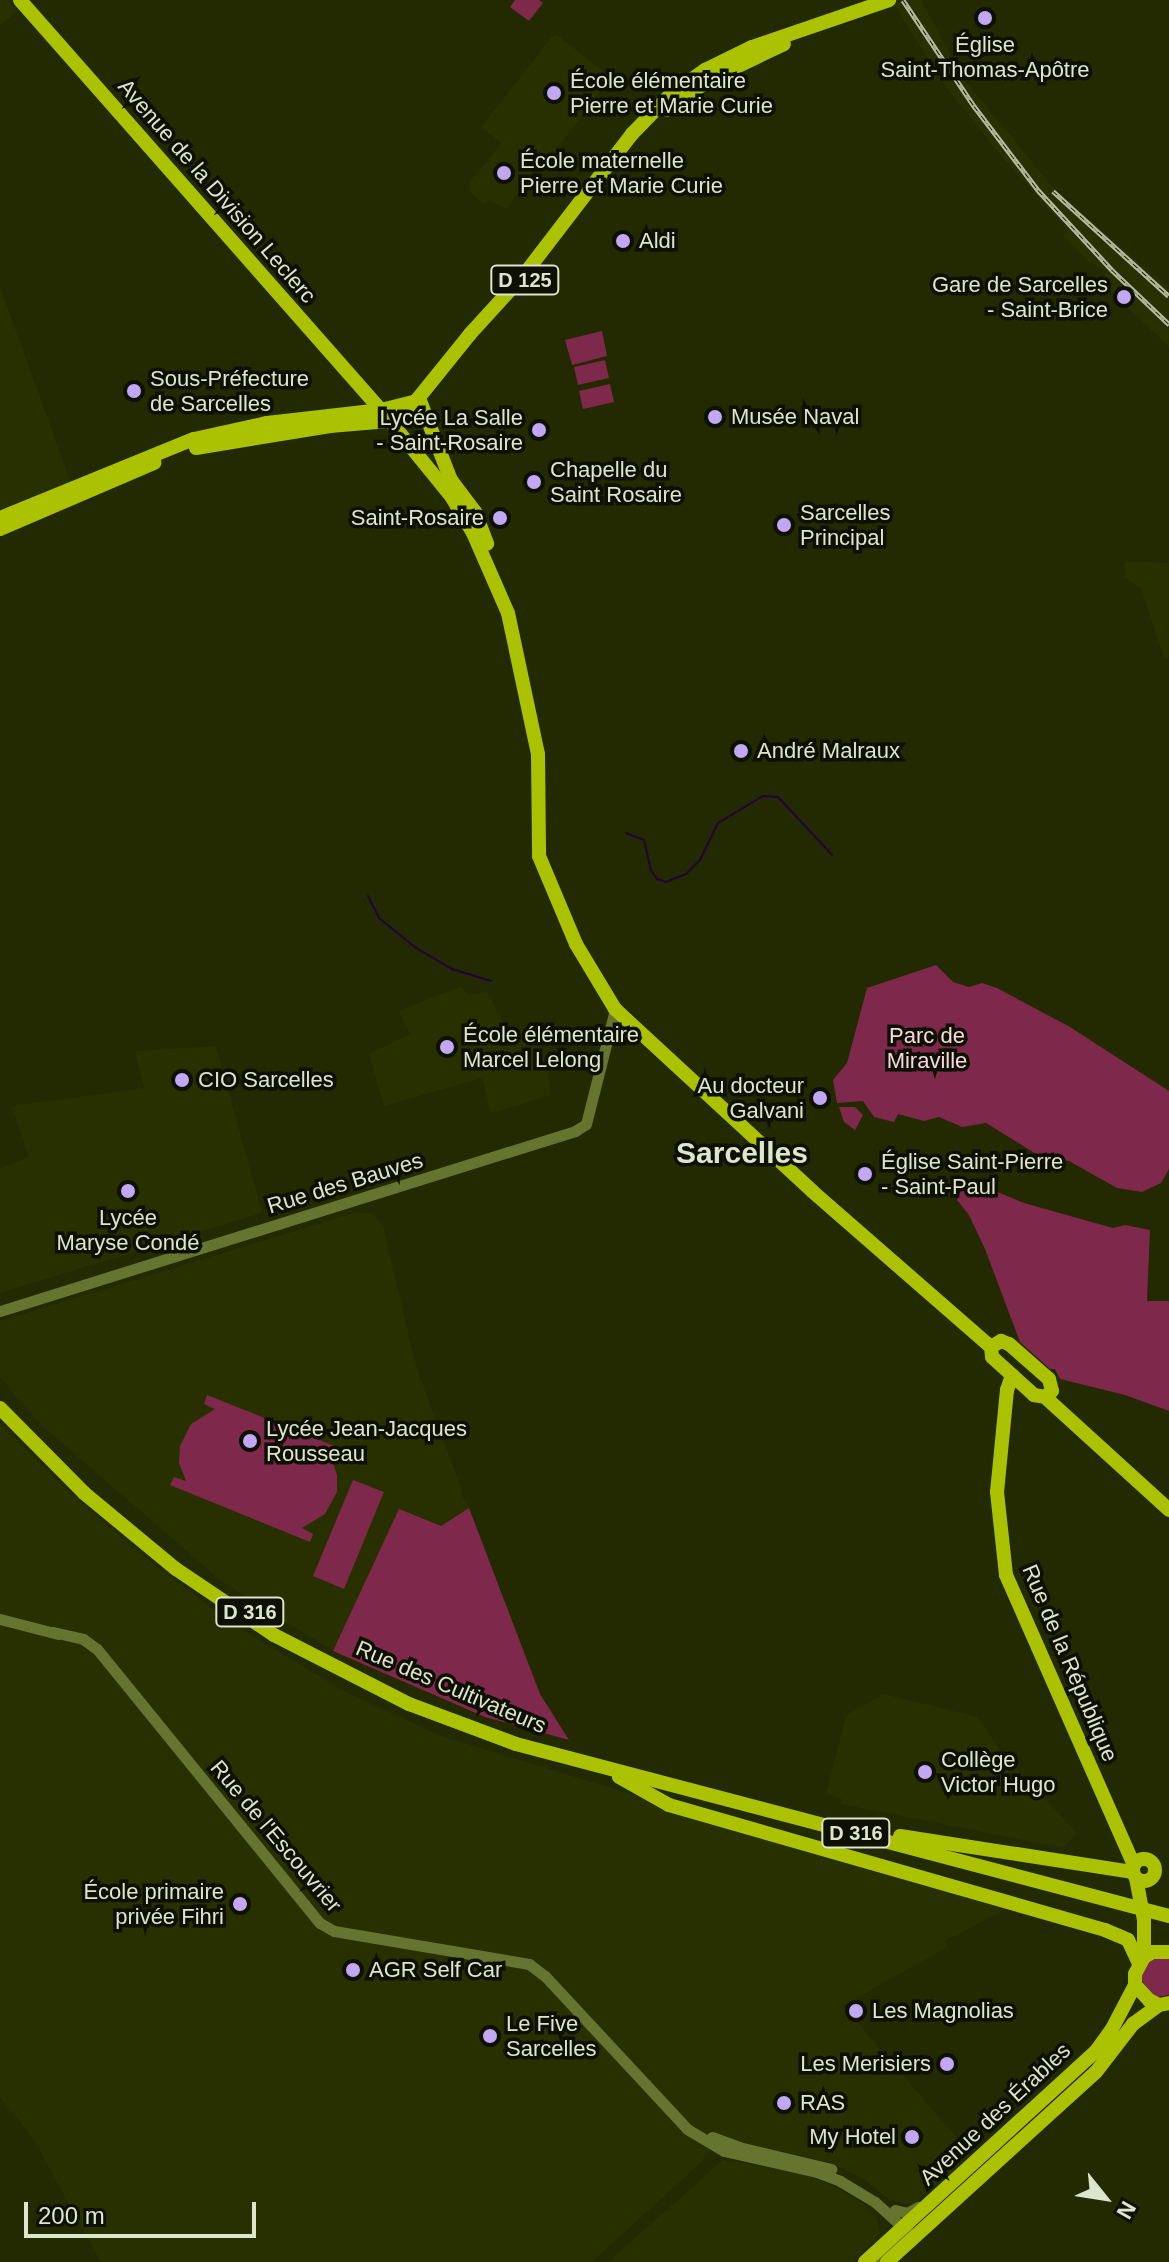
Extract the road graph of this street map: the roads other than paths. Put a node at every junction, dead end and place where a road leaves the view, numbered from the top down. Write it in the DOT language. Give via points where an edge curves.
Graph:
graph roads {
  1 [pos="20,0"];
  2 [pos="887,1"];
  3 [pos="355,382"];
  4 [pos="421,400"];
  5 [pos="344,415"];
  6 [pos="385,416"];
  7 [pos="0,518"];
  8 [pos="0,529"];
  9 [pos="500,590"];
  10 [pos="615,1009"];
  11 [pos="0,1311"];
  12 [pos="991,1347"];
  13 [pos="1012,1375"];
  14 [pos="0,1397"];
  15 [pos="1045,1397"];
  16 [pos="0,1408"];
  17 [pos="1169,1510"];
  18 [pos="0,1619"];
  19 [pos="548,1751"];
  20 [pos="563,1755"];
  21 [pos="666,1782"];
  22 [pos="1139,1869"];
  23 [pos="1169,1884"];
  24 [pos="1169,1916"];
  25 [pos="1145,1926"];
  26 [pos="1166,1952"];
  27 [pos="1142,1960"];
  28 [pos="1135,1985"];
  29 [pos="1164,2004"];
  30 [pos="662,2104"];
  31 [pos="949,2187"];
  32 [pos="895,2210"];
  33 [pos="908,2230"];
  34 [pos="865,2262"];
  35 [pos="881,2262"];
  36 [pos="887,2262"];
  1 -- 3 [label="main road, Avenue de la Division Leclerc"];
  2 -- 4 [label="main road, D 125" via="732,67 662,115"];
  3 -- 5 [label="main road" via="353,403"];
  3 -- 6 [label="main road, Avenue de la Division Leclerc"];
  4 -- 6 [label="main road"];
  4 -- 9 [label="main road" via="451,480 479,523"];
  5 -- 6 [label="main road"];
  5 -- 7 [label="main road" via="281,420 194,439"];
  6 -- 8 [label="main road" via="189,449"];
  6 -- 9 [label="main road, Avenue de la Division Leclerc" via="451,496"];
  9 -- 10 [label="main road" via="540,768 539,856 576,944"];
  10 -- 11 [label="street, Rue des Bauves" via="586,1124 575,1131"];
  10 -- 12 [label="main road"];
  12 -- 13 [label="main road" via="992,1357"];
  12 -- 15 [label="main road" via="1001,1341 1009,1344 1049,1379 1052,1391"];
  13 -- 15 [label="main road" via="1034,1395"];
  13 -- 22 [label="main road, Rue de la République" via="997,1492 1006,1575"];
  14 -- 19 [label="main road, Rue des Cultivateurs / D 316" via="126,1521 248,1610 381,1683"];
  15 -- 17 [label="main road"];
  16 -- 19 [label="main road, Rue des Cultivateurs / D 316" via="126,1530 253,1622 409,1704 505,1741"];
  18 -- 30 [label="street, Rue de l'Escouvrier" via="88,1642 320,1923 334,1931 529,1964"];
  19 -- 20 [label="main road, Rue des Cultivateurs / D 316"];
  20 -- 21 [label="main road, Rue des Cultivateurs / D 316"];
  20 -- 27 [label="main road" via="629,1781 669,1805 1121,1936"];
  21 -- 22 [label="main road" via="887,1834"];
  21 -- 24 [label="main road, Rue des Cultivateurs / D 316"];
  22 -- 23 [label="main road, Rue de la République"];
  22 -- 25 [label="main road, Avenue des Érables"];
  25 -- 26 [label="main road"];
  25 -- 27 [label="main road, Avenue des Érables"];
  26 -- 27 [label="main road"];
  27 -- 28 [label="main road, Avenue des Érables"];
  28 -- 29 [label="main road" via="1141,1994"];
  28 -- 31 [label="main road, Avenue des Érables" via="1096,2051"];
  29 -- 33 [label="main road, Avenue des Érables" via="1133,2024 1096,2072"];
  30 -- 32 [label="street" via="726,2143 832,2169"];
  30 -- 33 [label="street" via="712,2145 829,2176 875,2202"];
  31 -- 32 [label="street" via="911,2212"];
  31 -- 33 [label="main road, Avenue des Érables"];
  32 -- 33 [label="street"];
  33 -- 34 [label="main road, Avenue des Érables"];
  33 -- 35 [label="street"];
  33 -- 36 [label="main road, Avenue des Érables"];
}
